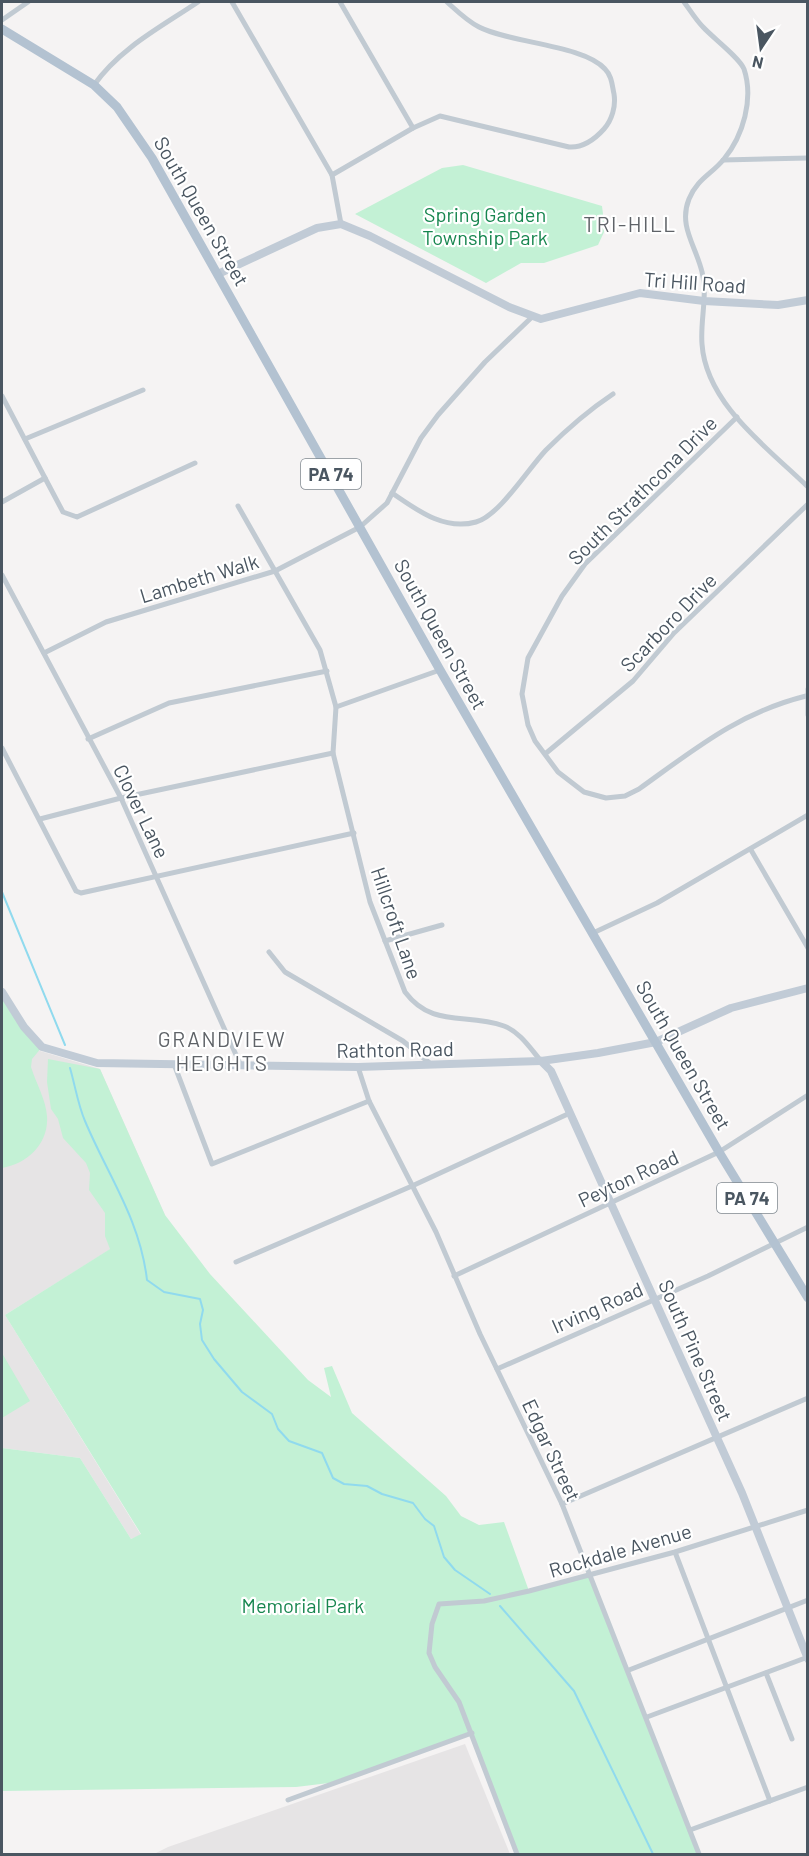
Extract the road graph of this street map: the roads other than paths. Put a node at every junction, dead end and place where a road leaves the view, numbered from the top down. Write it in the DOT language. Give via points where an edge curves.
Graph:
graph roads {
  1 [pos="28,2"];
  2 [pos="198,2"];
  3 [pos="232,2"];
  4 [pos="340,2"];
  5 [pos="447,2"];
  6 [pos="684,2"];
  7 [pos="2,20"];
  8 [pos="2,29"];
  9 [pos="94,85"];
  10 [pos="413,128"];
  11 [pos="807,158"];
  12 [pos="723,160"];
  13 [pos="332,175"];
  14 [pos="341,224"];
  15 [pos="218,274"];
  16 [pos="807,300"];
  17 [pos="704,301"];
  18 [pos="532,317"];
  19 [pos="143,390"];
  20 [pos="613,394"];
  21 [pos="2,396"];
  22 [pos="737,417"];
  23 [pos="25,440"];
  24 [pos="195,463"];
  25 [pos="45,478"];
  26 [pos="807,487"];
  27 [pos="392,493"];
  28 [pos="2,502"];
  29 [pos="807,504"];
  30 [pos="238,506"];
  31 [pos="360,527"];
  32 [pos="275,571"];
  33 [pos="2,575"];
  34 [pos="44,653"];
  35 [pos="440,670"];
  36 [pos="327,671"];
  37 [pos="807,689"];
  38 [pos="806,696"];
  39 [pos="336,708"];
  40 [pos="807,715"];
  41 [pos="88,739"];
  42 [pos="2,748"];
  43 [pos="333,753"];
  44 [pos="545,754"];
  45 [pos="121,798"];
  46 [pos="807,815"];
  47 [pos="40,819"];
  48 [pos="354,833"];
  49 [pos="751,850"];
  50 [pos="158,878"];
  51 [pos="442,925"];
  52 [pos="593,933"];
  53 [pos="385,941"];
  54 [pos="807,948"];
  55 [pos="269,952"];
  56 [pos="807,988"];
  57 [pos="2,992"];
  58 [pos="656,1042"];
  59 [pos="541,1061"];
  60 [pos="174,1064"];
  61 [pos="242,1066"];
  62 [pos="434,1066"];
  63 [pos="358,1067"];
  64 [pos="807,1095"];
  65 [pos="369,1101"];
  66 [pos="570,1113"];
  67 [pos="719,1152"];
  68 [pos="412,1186"];
  69 [pos="613,1204"];
  70 [pos="807,1227"];
  71 [pos="776,1244"];
  72 [pos="236,1262"];
  73 [pos="454,1276"];
  74 [pos="654,1298"];
  75 [pos="807,1298"];
  76 [pos="497,1369"];
  77 [pos="807,1398"];
  78 [pos="717,1438"];
  79 [pos="561,1504"];
  80 [pos="807,1510"];
  81 [pos="755,1525"];
  82 [pos="675,1552"];
  83 [pos="591,1574"];
  84 [pos="807,1600"];
  85 [pos="787,1607"];
  86 [pos="708,1639"];
  87 [pos="807,1658"];
  88 [pos="629,1670"];
  89 [pos="766,1673"];
  90 [pos="726,1688"];
  91 [pos="647,1717"];
  92 [pos="472,1733"];
  93 [pos="792,1739"];
  94 [pos="807,1787"];
  95 [pos="288,1800"];
  96 [pos="770,1801"];
  97 [pos="690,1830"];
  98 [pos="517,1854"];
  99 [pos="699,1854"];
  1 -- 7 [label="street"];
  2 -- 9 [label="street" via="121,53"];
  3 -- 13 [label="street"];
  4 -- 10 [label="street"];
  5 -- 10 [label="street" via="480,28 593,60 612,79 615,101 611,119 579,148 450,117 440,116"];
  6 -- 12 [label="street" via="743,67 747,90 743,124 738,140"];
  8 -- 9 [label="main road, South Queen Street / PA 74"];
  9 -- 15 [label="main road, South Queen Street / PA 74" via="131,126"];
  10 -- 13 [label="street"];
  11 -- 12 [label="street"];
  12 -- 17 [label="street" via="697,182 684,212 687,234 703,275"];
  13 -- 14 [label="street"];
  14 -- 15 [label="street" via="316,228"];
  14 -- 18 [label="street"];
  15 -- 31 [label="main road, South Queen Street / PA 74"];
  16 -- 17 [label="street, Tri Hill Road" via="778,305"];
  17 -- 18 [label="street, Tri Hill Road" via="640,293 550,317"];
  17 -- 22 [label="street" via="702,345 717,391"];
  18 -- 27 [label="street, Lambeth Walk" via="477,370 438,415"];
  19 -- 23 [label="street"];
  20 -- 27 [label="street" via="546,451 487,518 475,523 431,519"];
  21 -- 23 [label="street"];
  22 -- 26 [label="street"];
  22 -- 44 [label="street, South Strathcona Drive" via="585,564 562,596 528,658 522,681 528,725"];
  23 -- 25 [label="street"];
  24 -- 25 [label="street" via="77,517 63,512"];
  25 -- 28 [label="street"];
  27 -- 31 [label="street, Lambeth Walk" via="387,503"];
  29 -- 44 [label="street, Scarboro Drive" via="674,633 633,681"];
  30 -- 32 [label="street, Hillcroft Lane"];
  31 -- 32 [label="street, Lambeth Walk"];
  31 -- 35 [label="main road, South Queen Street / PA 74"];
  32 -- 34 [label="street, Lambeth Walk" via="106,622"];
  32 -- 36 [label="street, Hillcroft Lane" via="320,650"];
  33 -- 34 [label="street, Clover Lane"];
  34 -- 41 [label="street, Clover Lane"];
  35 -- 39 [label="street"];
  35 -- 52 [label="main road, South Queen Street / PA 74"];
  36 -- 39 [label="street, Hillcroft Lane"];
  36 -- 41 [label="street" via="169,703"];
  37 -- 38 [label="street"];
  38 -- 40 [label="street"];
  38 -- 44 [label="street" via="742,718 626,796 606,798 584,792 562,776"];
  39 -- 43 [label="street, Hillcroft Lane"];
  41 -- 45 [label="street, Clover Lane"];
  42 -- 47 [label="street"];
  43 -- 45 [label="street"];
  43 -- 48 [label="street, Hillcroft Lane"];
  45 -- 47 [label="street"];
  45 -- 50 [label="street, Clover Lane"];
  46 -- 49 [label="street"];
  47 -- 50 [label="street" via="76,891"];
  48 -- 50 [label="street"];
  48 -- 53 [label="street, Hillcroft Lane" via="370,902"];
  49 -- 52 [label="street" via="657,903"];
  49 -- 54 [label="street"];
  50 -- 61 [label="street, Clover Lane"];
  51 -- 53 [label="street"];
  52 -- 58 [label="main road, South Queen Street / PA 74"];
  53 -- 59 [label="street, Hillcroft Lane" via="413,1003 443,1018 504,1026 521,1037"];
  55 -- 62 [label="street" via="285,972 403,1041"];
  56 -- 58 [label="street, Rathton Road" via="730,1008"];
  57 -- 60 [label="street, Rathton Road" via="42,1047 97,1063"];
  58 -- 59 [label="street, Rathton Road"];
  58 -- 67 [label="main road, South Queen Street / PA 74"];
  59 -- 62 [label="street, Rathton Road"];
  59 -- 66 [label="street, South Pine Street" via="551,1071"];
  60 -- 61 [label="street, Rathton Road"];
  60 -- 65 [label="street" via="212,1164"];
  61 -- 63 [label="street, Rathton Road"];
  62 -- 63 [label="street, Rathton Road"];
  63 -- 65 [label="street, Edgar Street"];
  64 -- 67 [label="street, Peyton Road"];
  65 -- 68 [label="street, Edgar Street"];
  66 -- 68 [label="street"];
  66 -- 69 [label="street, South Pine Street"];
  67 -- 69 [label="street, Peyton Road"];
  67 -- 71 [label="main road, South Queen Street / PA 74"];
  68 -- 72 [label="street"];
  68 -- 73 [label="street, Edgar Street"];
  69 -- 73 [label="street, Peyton Road" via="558,1225"];
  69 -- 74 [label="street, South Pine Street"];
  70 -- 71 [label="street, Irving Road"];
  71 -- 74 [label="street, Irving Road"];
  71 -- 75 [label="main road, South Queen Street / PA 74"];
  73 -- 76 [label="street, Edgar Street"];
  74 -- 76 [label="street, Irving Road"];
  74 -- 78 [label="street, South Pine Street"];
  76 -- 79 [label="street, Edgar Street"];
  77 -- 78 [label="street"];
  78 -- 79 [label="street"];
  78 -- 81 [label="street, South Pine Street"];
  79 -- 83 [label="street, Edgar Street"];
  80 -- 81 [label="street, Rockdale Avenue"];
  81 -- 82 [label="street, Rockdale Avenue"];
  81 -- 85 [label="street, South Pine Street"];
  82 -- 83 [label="street, Rockdale Avenue"];
  82 -- 86 [label="street"];
  83 -- 88 [label="street, Edgar Street"];
  83 -- 92 [label="street, Rockdale Avenue" via="484,1601 439,1604 429,1653 459,1702"];
  84 -- 85 [label="street"];
  85 -- 86 [label="street"];
  85 -- 87 [label="street, South Pine Street"];
  86 -- 88 [label="street"];
  86 -- 90 [label="street"];
  87 -- 89 [label="street"];
  88 -- 91 [label="street, Edgar Street"];
  89 -- 90 [label="street"];
  89 -- 93 [label="street"];
  90 -- 91 [label="street"];
  90 -- 96 [label="street"];
  91 -- 97 [label="street, Edgar Street"];
  92 -- 95 [label="street"];
  92 -- 98 [label="street"];
  94 -- 96 [label="street"];
  96 -- 97 [label="street"];
  97 -- 99 [label="street, Edgar Street"];
}
